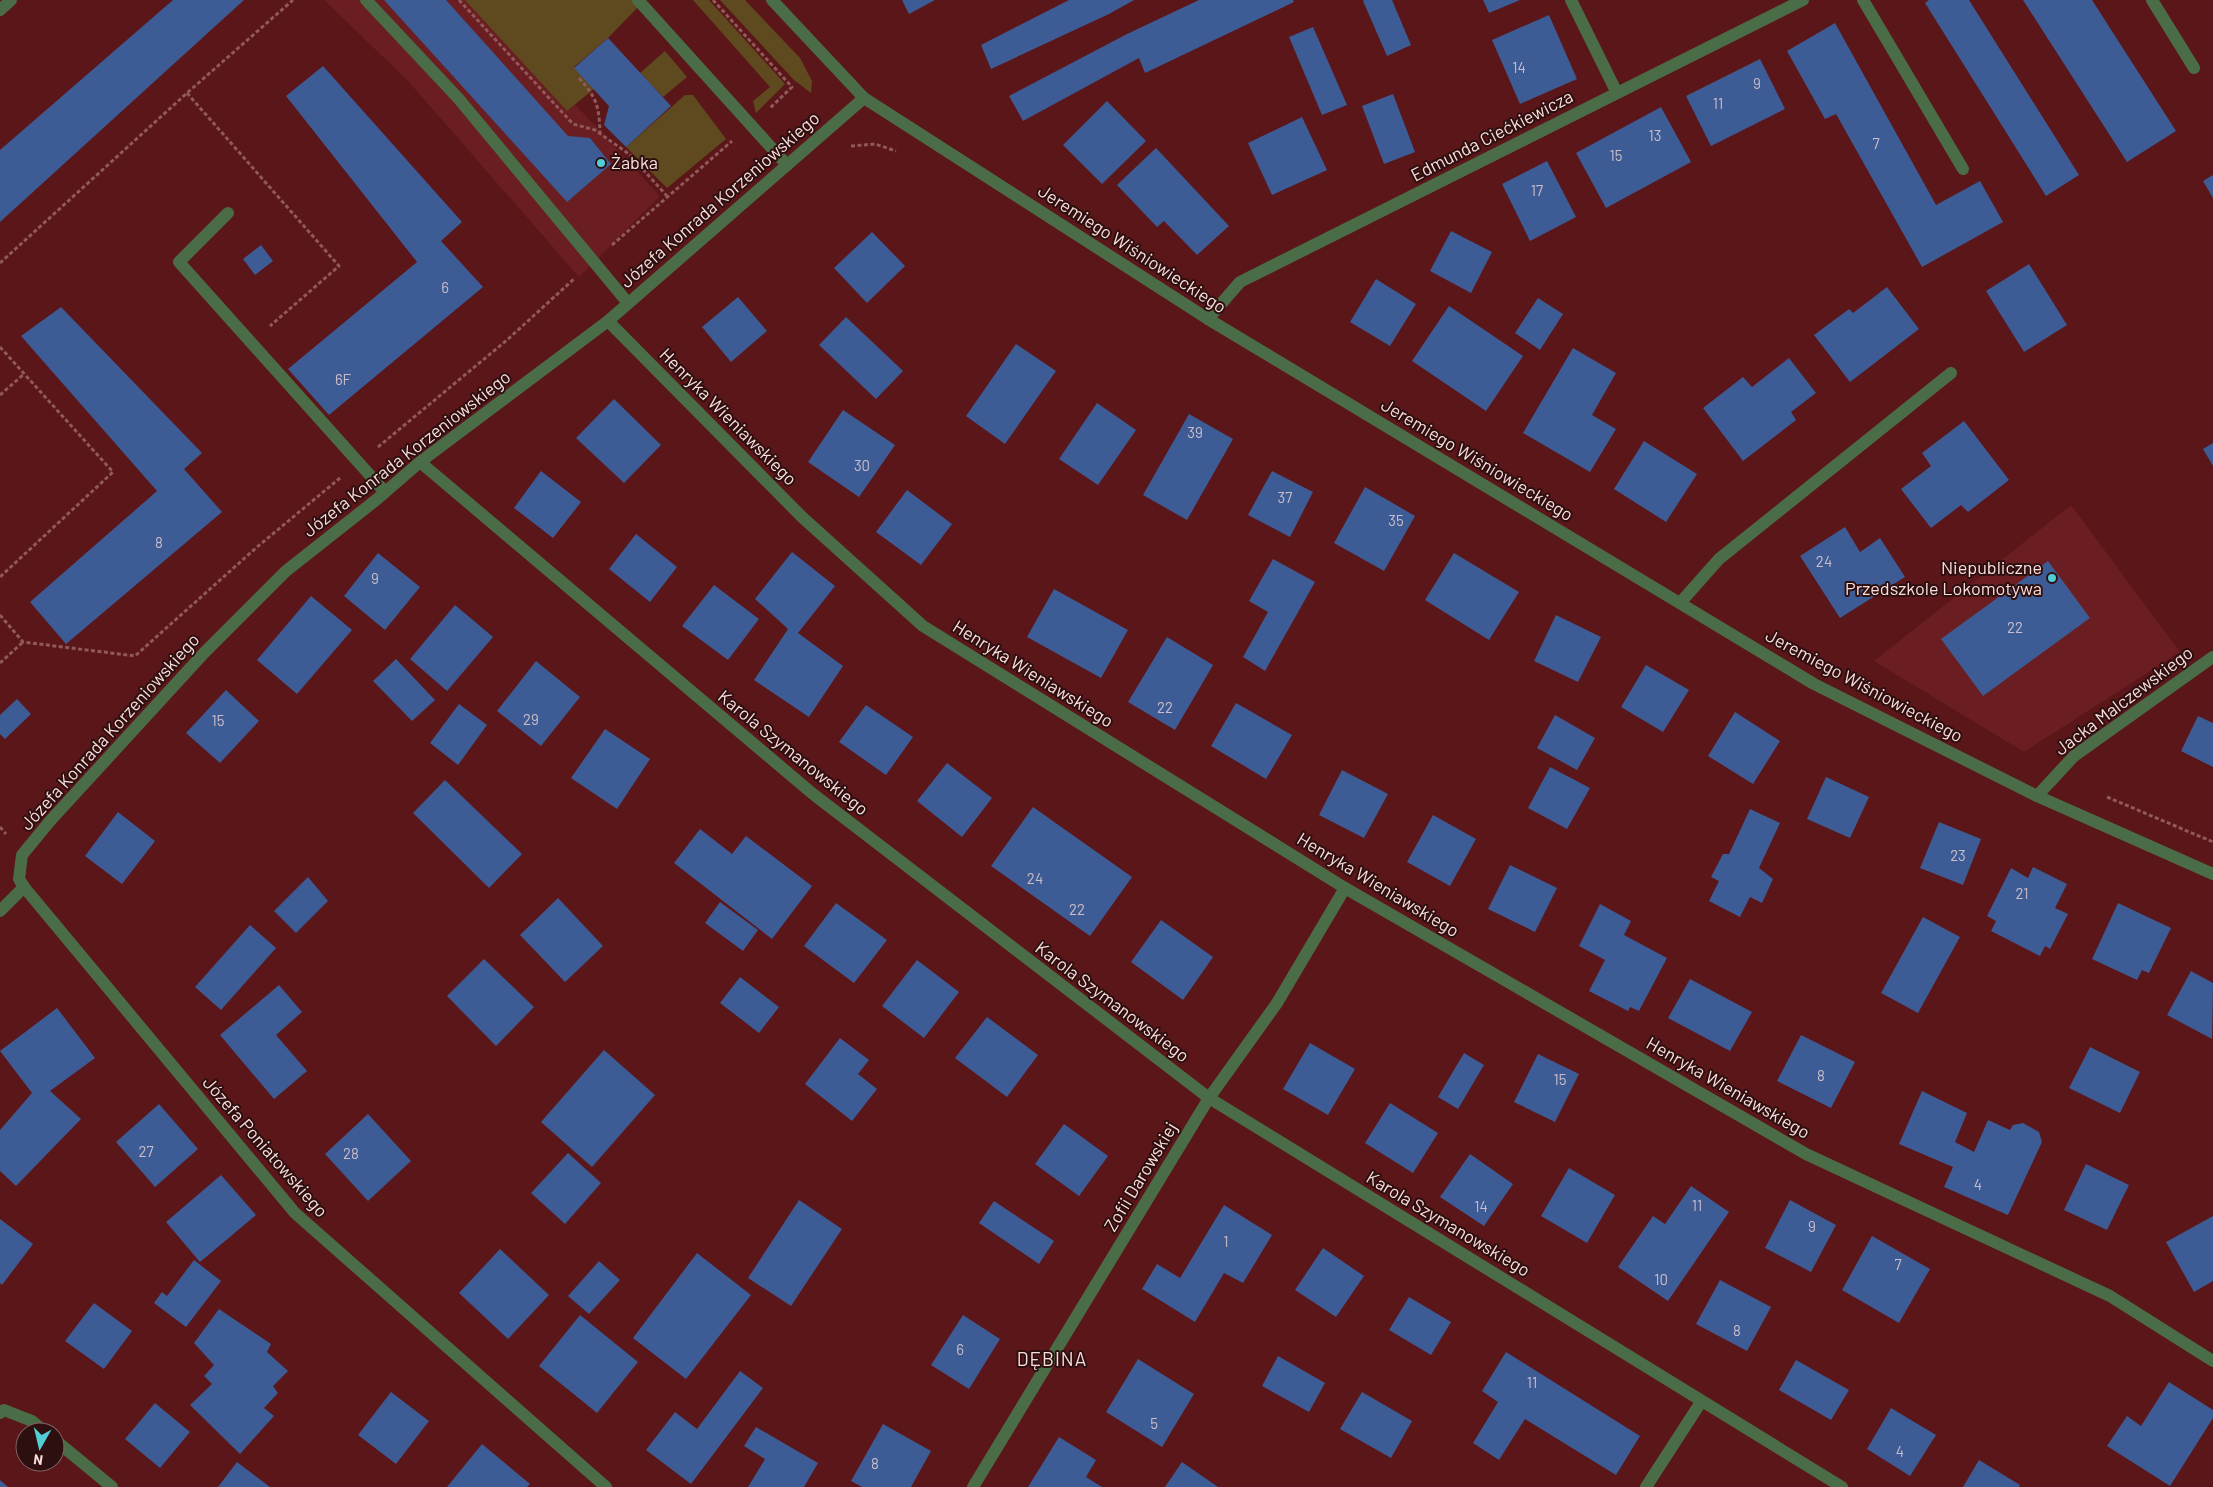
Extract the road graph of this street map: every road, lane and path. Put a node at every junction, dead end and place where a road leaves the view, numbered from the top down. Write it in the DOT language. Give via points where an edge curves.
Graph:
graph roads {
  1 [pos="11,0"];
  2 [pos="293,0"];
  3 [pos="366,0"];
  4 [pos="459,0"];
  5 [pos="638,0"];
  6 [pos="713,0"];
  7 [pos="772,0"];
  8 [pos="1571,0"];
  9 [pos="1803,0"];
  10 [pos="1863,0"];
  11 [pos="2152,0"];
  12 [pos="0,10"];
  13 [pos="2194,68"];
  14 [pos="579,78"];
  15 [pos="187,93"];
  16 [pos="1617,93"];
  17 [pos="864,98"];
  18 [pos="750,126"];
  19 [pos="600,134"];
  20 [pos="845,150"];
  21 [pos="901,153"];
  22 [pos="787,165"];
  23 [pos="1963,169"];
  24 [pos="667,196"];
  25 [pos="228,213"];
  26 [pos="594,262"];
  27 [pos="0,263"];
  28 [pos="628,303"];
  29 [pos="1208,319"];
  30 [pos="608,320"];
  31 [pos="264,331"];
  32 [pos="0,347"];
  33 [pos="1952,373"];
  34 [pos="24,374"];
  35 [pos="0,395"];
  36 [pos="370,454"];
  37 [pos="420,462"];
  38 [pos="343,475"];
  39 [pos="385,492"];
  40 [pos="0,577"];
  41 [pos="1680,603"];
  42 [pos="0,614"];
  43 [pos="23,642"];
  44 [pos="2213,657"];
  45 [pos="0,663"];
  46 [pos="2099,794"];
  47 [pos="2037,796"];
  48 [pos="2213,842"];
  49 [pos="2213,874"];
  50 [pos="22,883"];
  51 [pos="1345,888"];
  52 [pos="0,911"];
  53 [pos="1210,1098"];
  54 [pos="2213,1361"];
  55 [pos="1701,1402"];
  56 [pos="0,1413"];
  57 [pos="33,1422"];
  58 [pos="65,1448"];
  59 [pos="112,1487"];
  60 [pos="606,1487"];
  61 [pos="972,1487"];
  62 [pos="1646,1487"];
  63 [pos="1842,1487"];
  1 -- 12 [label="street"];
  2 -- 15 [label="path"];
  3 -- 26 [label="street" via="458,98"];
  4 -- 19 [label="path" via="573,124"];
  5 -- 18 [label="street"];
  6 -- 18 [label="path" via="792,87"];
  7 -- 17 [label="street, Jeremiego Wiśniowieckiego"];
  8 -- 16 [label="street"];
  9 -- 16 [label="street, Edmunda Ciećkiewicza"];
  10 -- 23 [label="street"];
  11 -- 13 [label="street"];
  14 -- 19 [label="path" via="594,95 600,114"];
  15 -- 27 [label="path"];
  15 -- 31 [label="path" via="339,266"];
  16 -- 29 [label="street, Edmunda Ciećkiewicza" via="1240,282"];
  17 -- 22 [label="street, Józefa Konrada Korzeniowskiego"];
  17 -- 29 [label="street, Jeremiego Wiśniowieckiego"];
  18 -- 22 [label="street"];
  18 -- 24 [label="path"];
  19 -- 24 [label="path" via="629,154"];
  20 -- 21 [label="path" via="853,144 875,144"];
  22 -- 28 [label="street, Józefa Konrada Korzeniowskiego"];
  24 -- 26 [label="path"];
  25 -- 39 [label="street" via="179,262"];
  26 -- 28 [label="street"];
  26 -- 36 [label="path" via="507,340"];
  28 -- 30 [label="street, Józefa Konrada Korzeniowskiego"];
  29 -- 41 [label="street, Jeremiego Wiśniowieckiego"];
  30 -- 37 [label="street, Józefa Konrada Korzeniowskiego"];
  30 -- 51 [label="street, Henryka Wieniawskiego" via="802,517 924,626"];
  32 -- 34 [label="path"];
  33 -- 41 [label="street" via="1718,558"];
  34 -- 35 [label="path"];
  34 -- 40 [label="path" via="113,472"];
  37 -- 39 [label="street, Józefa Konrada Korzeniowskiego"];
  37 -- 53 [label="street, Karola Szymanowskiego" via="813,794"];
  38 -- 43 [label="path" via="135,656"];
  39 -- 50 [label="street, Józefa Konrada Korzeniowskiego" via="286,570 204,653 22,855"];
  41 -- 47 [label="street, Jeremiego Wiśniowieckiego" via="1814,684"];
  42 -- 43 [label="path"];
  43 -- 45 [label="path"];
  44 -- 47 [label="street, Jacka Malczewskiego" via="2074,756"];
  46 -- 48 [label="path"];
  47 -- 49 [label="street, Jeremiego Wiśniowieckiego"];
  50 -- 52 [label="street"];
  50 -- 60 [label="street, Józefa Poniatowskiego" via="295,1213"];
  51 -- 53 [label="street, Zofii Darowskiej" via="1277,1002"];
  51 -- 54 [label="street, Henryka Wieniawskiego" via="1806,1154 2110,1296"];
  53 -- 55 [label="street, Karola Szymanowskiego" via="1640,1361"];
  53 -- 61 [label="street, Zofii Darowskiej"];
  55 -- 62 [label="street"];
  55 -- 63 [label="street, Karola Szymanowskiego"];
  56 -- 57 [label="street" via="4,1410"];
  58 -- 59 [label="street"];
}
